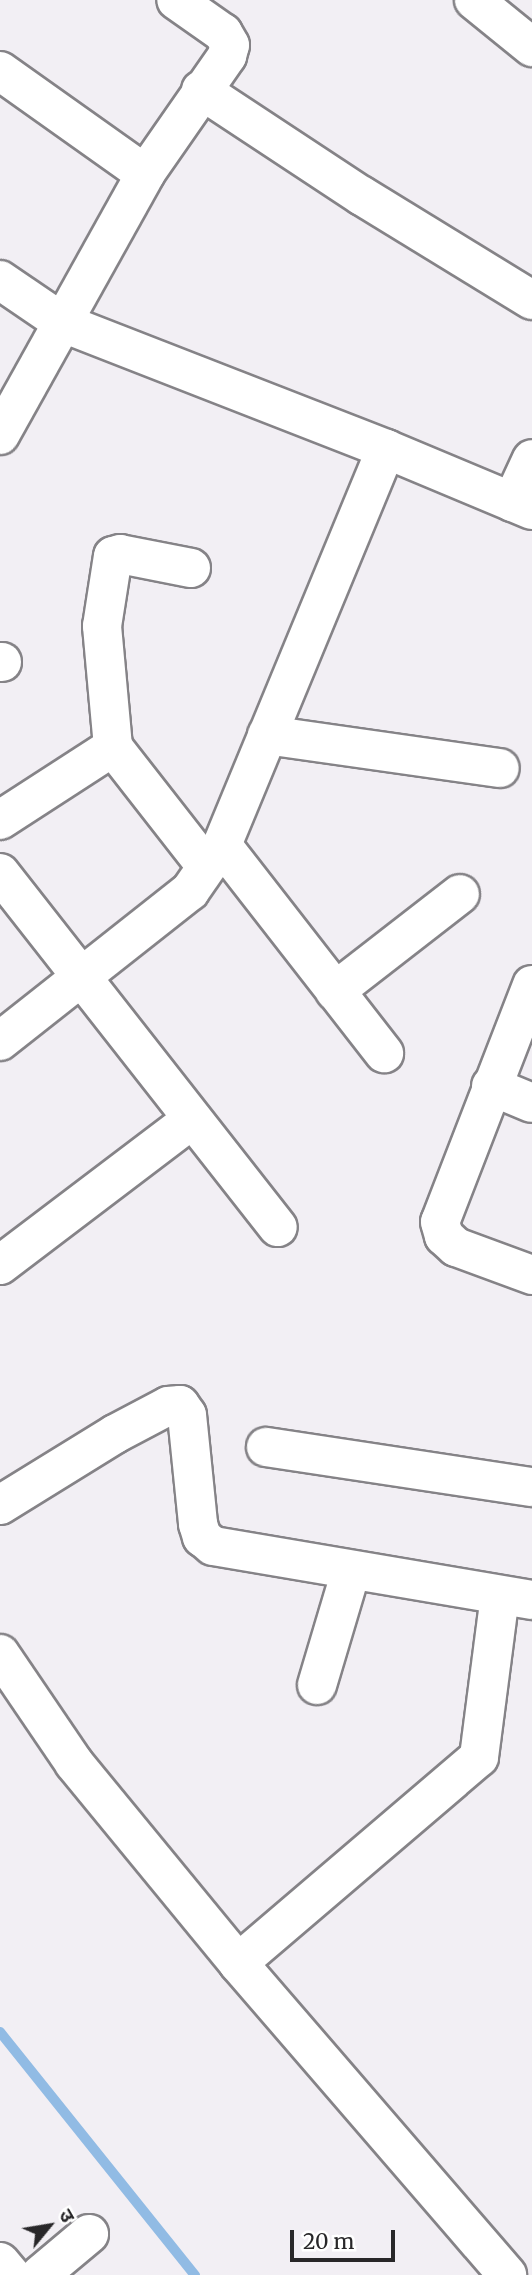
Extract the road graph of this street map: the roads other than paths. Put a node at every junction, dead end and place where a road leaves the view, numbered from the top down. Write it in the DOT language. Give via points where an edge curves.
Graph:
graph roads {
  1 [pos="176,0"];
  2 [pos="474,0"];
  3 [pos="529,39"];
  4 [pos="0,71"];
  5 [pos="201,89"];
  6 [pos="145,174"];
  7 [pos="0,279"];
  8 [pos="532,300"];
  9 [pos="63,323"];
  10 [pos="0,435"];
  11 [pos="386,449"];
  12 [pos="532,459"];
  13 [pos="522,506"];
  14 [pos="191,568"];
  15 [pos="267,735"];
  16 [pos="113,747"];
  17 [pos="500,768"];
  18 [pos="0,820"];
  19 [pos="214,855"];
  20 [pos="0,873"];
  21 [pos="460,894"];
  22 [pos="80,978"];
  23 [pos="532,985"];
  24 [pos="335,991"];
  25 [pos="0,1041"];
  26 [pos="384,1054"];
  27 [pos="491,1086"];
  28 [pos="532,1103"];
  29 [pos="192,1119"];
  30 [pos="278,1227"];
  31 [pos="0,1265"];
  32 [pos="532,1275"];
  33 [pos="266,1447"];
  34 [pos="532,1487"];
  35 [pos="0,1505"];
  36 [pos="351,1571"];
  37 [pos="516,1598"];
  38 [pos="0,1654"];
  39 [pos="317,1685"];
  40 [pos="238,1963"];
  41 [pos="89,2234"];
  42 [pos="0,2262"];
  43 [pos="11,2275"];
  44 [pos="40,2275"];
  45 [pos="507,2275"];
  1 -- 5 [label="street" via="223,33 230,45 227,56"];
  2 -- 3 [label="street"];
  4 -- 6 [label="street"];
  5 -- 6 [label="street"];
  5 -- 8 [label="street" via="362,196"];
  6 -- 9 [label="street"];
  7 -- 9 [label="street"];
  9 -- 10 [label="street"];
  9 -- 11 [label="street"];
  11 -- 13 [label="street"];
  11 -- 15 [label="street"];
  12 -- 13 [label="street"];
  14 -- 16 [label="street" via="120,554 110,561 103,626"];
  15 -- 17 [label="street"];
  15 -- 19 [label="street"];
  16 -- 18 [label="street"];
  16 -- 19 [label="street"];
  19 -- 22 [label="street" via="190,891"];
  19 -- 24 [label="street"];
  20 -- 22 [label="street"];
  21 -- 24 [label="street"];
  22 -- 25 [label="street"];
  22 -- 29 [label="street"];
  23 -- 27 [label="street"];
  24 -- 26 [label="street"];
  27 -- 28 [label="street"];
  27 -- 32 [label="street" via="440,1222 444,1236 456,1247"];
  29 -- 30 [label="street"];
  29 -- 31 [label="street"];
  33 -- 34 [label="street"];
  35 -- 36 [label="street" via="115,1434 168,1406 180,1405 187,1415 202,1537 213,1546"];
  36 -- 37 [label="street"];
  36 -- 39 [label="street"];
  37 -- 40 [label="street" via="480,1757"];
  38 -- 40 [label="street" via="74,1763"];
  40 -- 45 [label="street"];
  41 -- 44 [label="street"];
  42 -- 43 [label="street"];
}
